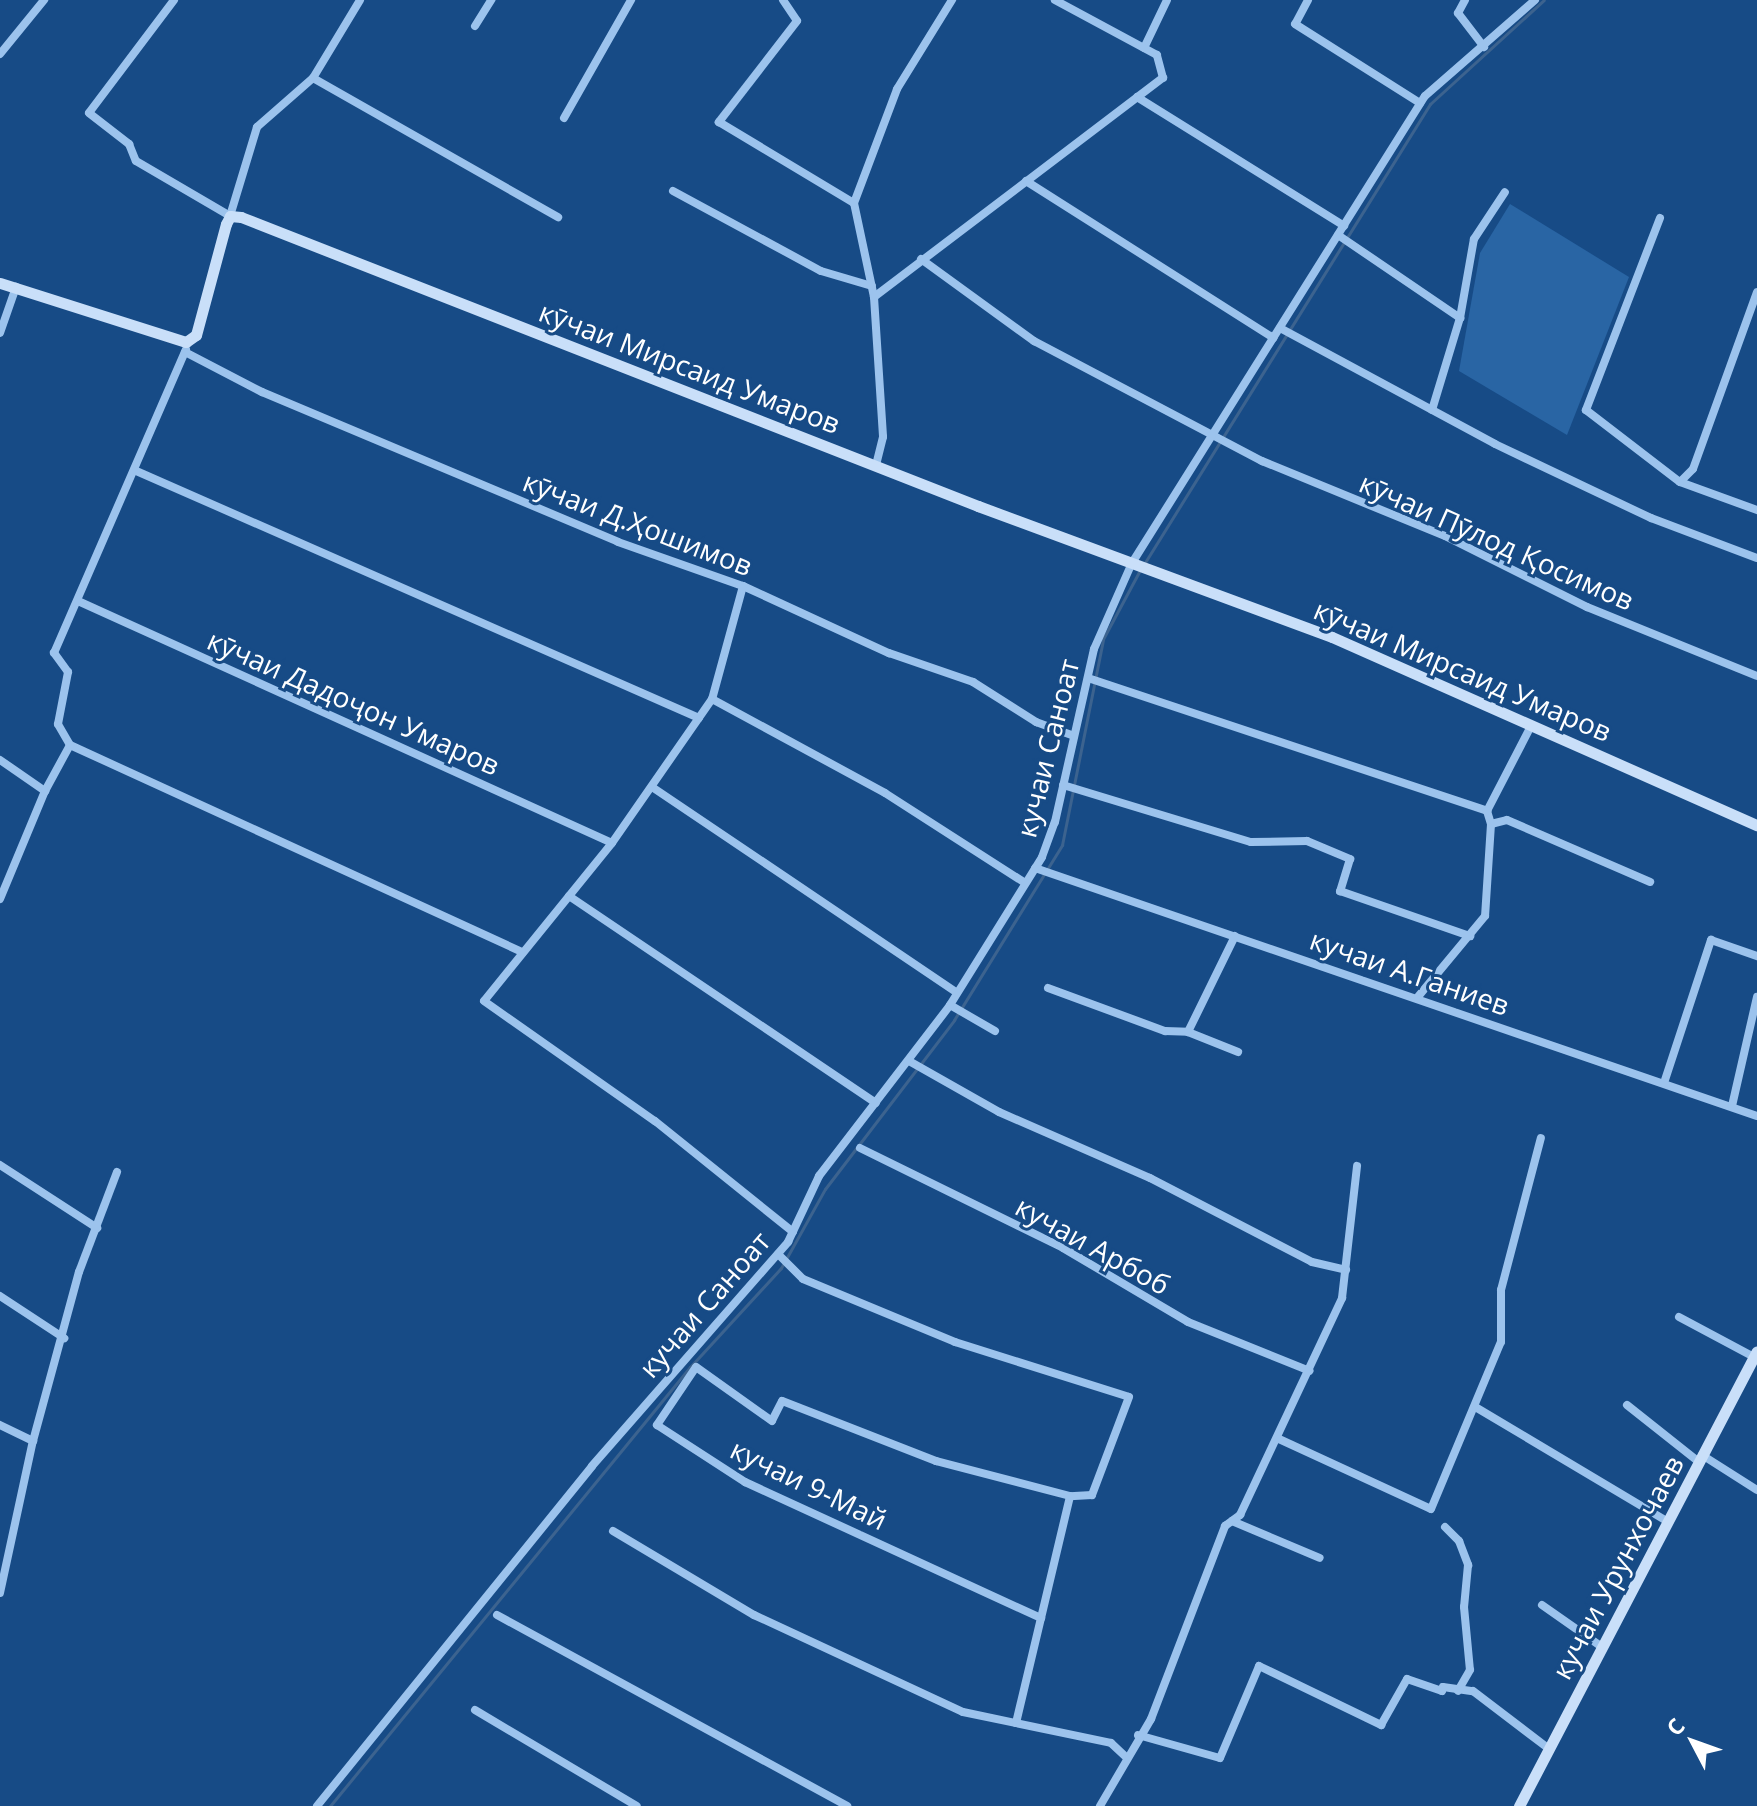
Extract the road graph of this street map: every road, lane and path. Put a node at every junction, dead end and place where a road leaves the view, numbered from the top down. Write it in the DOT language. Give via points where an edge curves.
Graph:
graph roads {
  1 [pos="44,0"];
  2 [pos="174,0"];
  3 [pos="360,0"];
  4 [pos="491,0"];
  5 [pos="631,0"];
  6 [pos="783,0"];
  7 [pos="952,0"];
  8 [pos="1055,0"];
  9 [pos="1167,0"];
  10 [pos="1308,0"];
  11 [pos="1465,0"];
  12 [pos="1535,0"];
  13 [pos="475,26"];
  14 [pos="1484,47"];
  15 [pos="1144,48"];
  16 [pos="0,54"];
  17 [pos="313,78"];
  18 [pos="1137,97"];
  19 [pos="1420,103"];
  20 [pos="564,118"];
  21 [pos="1026,181"];
  22 [pos="673,191"];
  23 [pos="1505,192"];
  24 [pos="854,203"];
  25 [pos="230,216"];
  26 [pos="558,217"];
  27 [pos="1660,218"];
  28 [pos="1344,226"];
  29 [pos="1338,235"];
  30 [pos="921,259"];
  31 [pos="0,283"];
  32 [pos="872,286"];
  33 [pos="16,287"];
  34 [pos="1757,292"];
  35 [pos="874,297"];
  36 [pos="1460,318"];
  37 [pos="1284,330"];
  38 [pos="0,333"];
  39 [pos="1273,338"];
  40 [pos="185,347"];
  41 [pos="1432,410"];
  42 [pos="1217,438"];
  43 [pos="876,466"];
  44 [pos="134,470"];
  45 [pos="1680,482"];
  46 [pos="1757,510"];
  47 [pos="1757,558"];
  48 [pos="1139,566"];
  49 [pos="743,586"];
  50 [pos="78,601"];
  51 [pos="1757,676"];
  52 [pos="1092,679"];
  53 [pos="712,699"];
  54 [pos="699,718"];
  55 [pos="1531,726"];
  56 [pos="1074,736"];
  57 [pos="70,745"];
  58 [pos="0,760"];
  59 [pos="652,787"];
  60 [pos="1070,787"];
  61 [pos="45,791"];
  62 [pos="1487,811"];
  63 [pos="1491,824"];
  64 [pos="1757,825"];
  65 [pos="612,843"];
  66 [pos="1042,870"];
  67 [pos="1650,882"];
  68 [pos="1025,883"];
  69 [pos="1,894"];
  70 [pos="569,896"];
  71 [pos="1235,936"];
  72 [pos="1470,936"];
  73 [pos="523,952"];
  74 [pos="1757,956"];
  75 [pos="1048,988"];
  76 [pos="956,992"];
  77 [pos="1757,997"];
  78 [pos="1417,998"];
  79 [pos="957,1008"];
  80 [pos="995,1031"];
  81 [pos="1188,1032"];
  82 [pos="1238,1052"];
  83 [pos="916,1065"];
  84 [pos="1664,1083"];
  85 [pos="876,1103"];
  86 [pos="1732,1106"];
  87 [pos="1757,1116"];
  88 [pos="1541,1138"];
  89 [pos="860,1148"];
  90 [pos="0,1165"];
  91 [pos="1357,1166"];
  92 [pos="117,1172"];
  93 [pos="97,1228"];
  94 [pos="793,1232"];
  95 [pos="782,1259"];
  96 [pos="1346,1270"];
  97 [pos="0,1296"];
  98 [pos="1679,1317"];
  99 [pos="64,1338"];
  100 [pos="1754,1360"];
  101 [pos="1310,1371"];
  102 [pos="1627,1405"];
  103 [pos="1477,1408"];
  104 [pos="0,1425"];
  105 [pos="1279,1439"];
  106 [pos="33,1441"];
  107 [pos="1700,1458"];
  108 [pos="1757,1490"];
  109 [pos="1070,1496"];
  110 [pos="1232,1521"];
  111 [pos="1668,1522"];
  112 [pos="1445,1527"];
  113 [pos="613,1531"];
  114 [pos="4,1552"];
  115 [pos="1320,1558"];
  116 [pos="0,1593"];
  117 [pos="1542,1605"];
  118 [pos="497,1615"];
  119 [pos="1041,1618"];
  120 [pos="1602,1647"];
  121 [pos="1458,1691"];
  122 [pos="475,1710"];
  123 [pos="1016,1723"];
  124 [pos="1138,1735"];
  125 [pos="1549,1749"];
  126 [pos="1126,1757"];
  127 [pos="317,1806"];
  128 [pos="637,1806"];
  129 [pos="847,1806"];
  130 [pos="1100,1806"];
  131 [pos="1519,1806"];
  1 -- 16 [label="street"];
  2 -- 25 [label="street" via="89,113 129,144 136,161"];
  3 -- 17 [label="street"];
  4 -- 13 [label="street"];
  5 -- 20 [label="street"];
  6 -- 24 [label="street" via="797,21 719,122"];
  7 -- 24 [label="street" via="897,89"];
  8 -- 15 [label="street"];
  9 -- 15 [label="street"];
  10 -- 19 [label="street" via="1295,24"];
  11 -- 14 [label="street" via="1458,13"];
  12 -- 14 [label="street, кучаи Саноат"];
  14 -- 19 [label="street, кучаи Саноат"];
  15 -- 18 [label="street" via="1157,55 1163,78"];
  17 -- 25 [label="street" via="257,127"];
  17 -- 26 [label="street"];
  18 -- 21 [label="street"];
  18 -- 28 [label="street"];
  19 -- 28 [label="street, кучаи Саноат"];
  21 -- 30 [label="street"];
  21 -- 39 [label="street"];
  22 -- 32 [label="street" via="807,264"];
  23 -- 36 [label="street" via="1474,239"];
  24 -- 32 [label="street"];
  25 -- 40 [label="street" via="196,335"];
  25 -- 43 [label="street, кӯчаи Мирсаид Умаров"];
  27 -- 45 [label="street" via="1586,410"];
  28 -- 29 [label="street, кучаи Саноат"];
  29 -- 36 [label="street"];
  29 -- 37 [label="street, кучаи Саноат"];
  30 -- 35 [label="street"];
  30 -- 42 [label="street, кӯчаи Пӯлод Қосимов" via="1034,341"];
  31 -- 33 [label="street"];
  32 -- 35 [label="street"];
  33 -- 38 [label="street"];
  33 -- 40 [label="street"];
  34 -- 45 [label="street" via="1693,469"];
  35 -- 43 [label="street" via="883,437"];
  36 -- 41 [label="street"];
  37 -- 39 [label="street, кучаи Саноат"];
  37 -- 41 [label="street"];
  39 -- 42 [label="street, кучаи Саноат"];
  40 -- 44 [label="street"];
  40 -- 49 [label="street, кӯчаи Д.Ҳошимов" via="262,392 604,536"];
  41 -- 47 [label="street" via="1651,518"];
  42 -- 48 [label="street, кучаи Саноат"];
  42 -- 51 [label="street, кӯчаи Пӯлод Қосимов" via="1338,495 1445,536 1534,584"];
  43 -- 48 [label="street, кӯчаи Мирсаид Умаров"];
  44 -- 50 [label="street"];
  44 -- 54 [label="street"];
  45 -- 46 [label="street"];
  48 -- 52 [label="street, кучаи Саноат" via="1094,649"];
  48 -- 55 [label="street, кӯчаи Мирсаид Умаров" via="1332,637"];
  49 -- 53 [label="street"];
  49 -- 56 [label="street, кӯчаи Д.Ҳошимов" via="889,653 973,682 1036,722"];
  50 -- 57 [label="street" via="54,653 68,672 58,724"];
  50 -- 65 [label="street, кӯчаи Дадоҷон Умаров"];
  52 -- 56 [label="street, кучаи Саноат"];
  52 -- 62 [label="street"];
  53 -- 54 [label="street"];
  53 -- 68 [label="street" via="885,793"];
  54 -- 59 [label="street"];
  55 -- 62 [label="street"];
  55 -- 64 [label="street, кӯчаи Мирсаид Умаров"];
  56 -- 60 [label="street, кучаи Саноат"];
  57 -- 61 [label="street"];
  57 -- 73 [label="street"];
  58 -- 61 [label="street"];
  59 -- 65 [label="street"];
  59 -- 76 [label="street"];
  60 -- 66 [label="street, кучаи Саноат"];
  60 -- 72 [label="street" via="1251,842 1307,841 1350,859 1340,891"];
  61 -- 69 [label="street"];
  62 -- 63 [label="street"];
  63 -- 67 [label="street" via="1507,820"];
  63 -- 72 [label="street" via="1485,916"];
  65 -- 70 [label="street"];
  66 -- 68 [label="street, кучаи Саноат"];
  66 -- 71 [label="street, кучаи А.Ганиев"];
  68 -- 76 [label="street, кучаи Саноат"];
  70 -- 73 [label="street"];
  70 -- 85 [label="street"];
  71 -- 78 [label="street, кучаи А.Ганиев"];
  71 -- 81 [label="street"];
  72 -- 78 [label="street"];
  73 -- 94 [label="street" via="484,1001 655,1121"];
  74 -- 84 [label="street" via="1711,940"];
  75 -- 81 [label="street" via="1165,1031"];
  76 -- 79 [label="street, кучаи Саноат"];
  77 -- 86 [label="street"];
  78 -- 84 [label="street, кучаи А.Ганиев"];
  79 -- 80 [label="street"];
  79 -- 83 [label="street, кучаи Саноат"];
  81 -- 82 [label="street"];
  83 -- 85 [label="street, кучаи Саноат"];
  83 -- 96 [label="street" via="999,1112 1150,1178 1312,1262"];
  84 -- 86 [label="street, кучаи А.Ганиев"];
  85 -- 94 [label="street, кучаи Саноат" via="819,1176"];
  86 -- 87 [label="street, кучаи А.Ганиев"];
  88 -- 103 [label="street" via="1501,1290 1501,1342"];
  89 -- 101 [label="street, кучаи Арбоб" via="1063,1248 1188,1322"];
  90 -- 93 [label="street"];
  91 -- 96 [label="street"];
  92 -- 93 [label="street"];
  93 -- 99 [label="street" via="79,1272"];
  94 -- 95 [label="street, кучаи Саноат"];
  95 -- 109 [label="street" via="803,1279 955,1342 1129,1397 1092,1495"];
  95 -- 127 [label="street, кучаи Саноат" via="592,1466"];
  96 -- 101 [label="street" via="1342,1298"];
  97 -- 99 [label="street"];
  98 -- 100 [label="street"];
  99 -- 106 [label="street"];
  100 -- 107 [label="street, кучаи Урунхочаев"];
  101 -- 105 [label="street"];
  102 -- 107 [label="street"];
  103 -- 105 [label="street" via="1431,1509"];
  103 -- 111 [label="street"];
  104 -- 106 [label="street"];
  105 -- 110 [label="street"];
  106 -- 114 [label="street"];
  107 -- 108 [label="street"];
  107 -- 111 [label="street, кучаи Урунхочаев"];
  109 -- 119 [label="street"];
  109 -- 119 [label="street, кучаи 9-Май" via="936,1461 782,1401 772,1421 696,1367 657,1425 745,1482"];
  110 -- 115 [label="street"];
  110 -- 124 [label="street" via="1225,1526 1151,1719"];
  111 -- 120 [label="street, кучаи Урунхочаев"];
  112 -- 121 [label="street" via="1459,1541 1468,1565 1464,1607 1470,1670"];
  113 -- 123 [label="street" via="754,1615 963,1712"];
  114 -- 116 [label="street"];
  117 -- 120 [label="street"];
  118 -- 129 [label="street"];
  119 -- 123 [label="street"];
  120 -- 125 [label="street, кучаи Урунхочаев"];
  121 -- 124 [label="street" via="1407,1679 1381,1725 1259,1666 1220,1758"];
  121 -- 125 [label="street" via="1473,1691"];
  122 -- 128 [label="street"];
  123 -- 126 [label="street" via="1111,1743"];
  124 -- 126 [label="street"];
  125 -- 131 [label="street, кучаи Урунхочаев"];
  126 -- 130 [label="street"];
}
